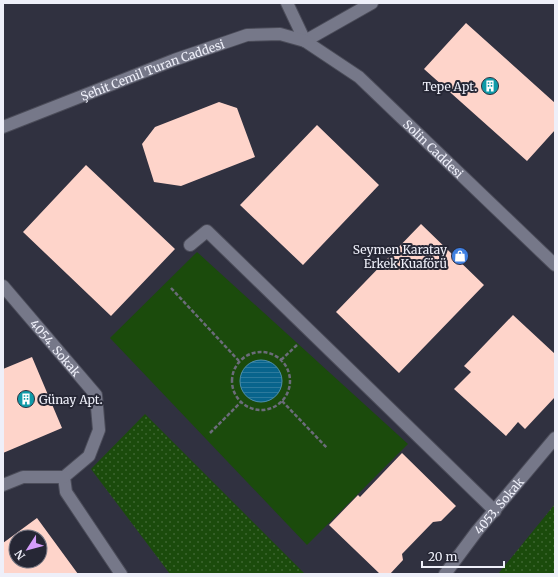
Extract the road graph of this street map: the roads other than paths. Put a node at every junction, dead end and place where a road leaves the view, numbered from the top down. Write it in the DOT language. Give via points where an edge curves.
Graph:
graph roads {
  1 [pos="287,3"];
  2 [pos="372,3"];
  3 [pos="305,41"];
  4 [pos="3,128"];
  5 [pos="190,245"];
  6 [pos="555,265"];
  7 [pos="3,286"];
  8 [pos="555,438"];
  9 [pos="64,477"];
  10 [pos="3,485"];
  11 [pos="495,511"];
  12 [pos="121,574"];
  13 [pos="445,574"];
  1 -- 3 [label="street"];
  2 -- 3 [label="street"];
  3 -- 4 [label="street, Şehit Cemil Turan Caddesi" via="280,34 247,35 174,60"];
  3 -- 6 [label="street, Solin Caddesi" via="359,77"];
  5 -- 11 [label="street" via="207,231"];
  7 -- 9 [label="street, 4054. Sokak" via="96,395 99,430 89,456"];
  8 -- 11 [label="street, 4053. Sokak"];
  9 -- 10 [label="street" via="23,477"];
  9 -- 12 [label="street" via="66,492"];
  11 -- 13 [label="street, 4053. Sokak"];
}
